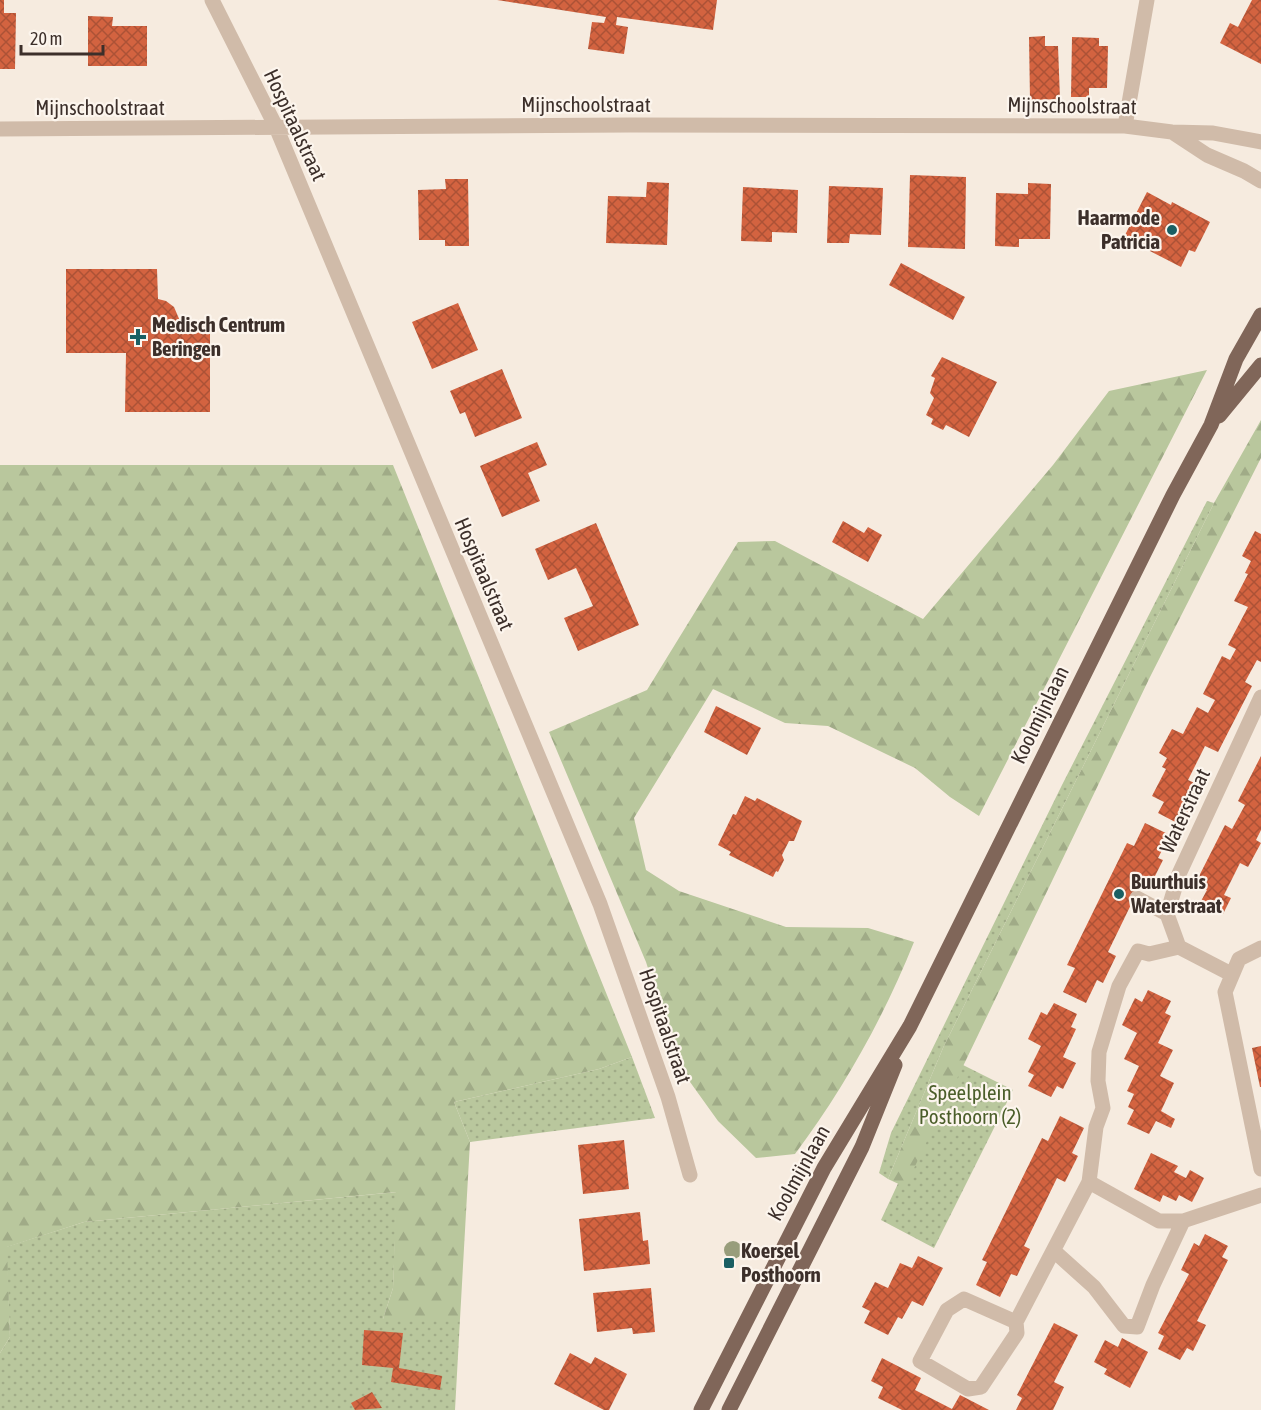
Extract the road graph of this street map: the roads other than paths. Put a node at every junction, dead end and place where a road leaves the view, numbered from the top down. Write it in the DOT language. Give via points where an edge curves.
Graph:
graph roads {
  1 [pos="212,0"];
  2 [pos="1147,0"];
  3 [pos="1125,126"];
  4 [pos="276,127"];
  5 [pos="0,129"];
  6 [pos="1172,132"];
  7 [pos="1261,142"];
  8 [pos="1261,181"];
  9 [pos="1261,315"];
  10 [pos="1261,365"];
  11 [pos="1211,425"];
  12 [pos="1261,697"];
  13 [pos="1137,898"];
  14 [pos="1167,914"];
  15 [pos="1179,946"];
  16 [pos="1261,948"];
  17 [pos="1231,974"];
  18 [pos="910,1026"];
  19 [pos="1261,1169"];
  20 [pos="690,1175"];
  21 [pos="1089,1182"];
  22 [pos="1261,1195"];
  23 [pos="1183,1221"];
  24 [pos="1054,1251"];
  25 [pos="1016,1322"];
  26 [pos="700,1410"];
  27 [pos="729,1410"];
  1 -- 4 [label="street, Hospitaalstraat"];
  2 -- 3 [label="street"];
  3 -- 4 [label="street, Mijnschoolstraat"];
  3 -- 6 [label="street, Mijnschoolstraat"];
  4 -- 5 [label="street, Mijnschoolstraat"];
  4 -- 20 [label="street, Hospitaalstraat" via="600,904 668,1097"];
  6 -- 7 [label="street, Mijnschoolstraat" via="1213,133"];
  6 -- 8 [label="street, Mijnschoolstraat" via="1207,155"];
  9 -- 11 [label="main road, Koolmijnlaan" via="1236,359"];
  10 -- 11 [label="main road, Koolmijnlaan"];
  11 -- 18 [label="main road, Koolmijnlaan"];
  12 -- 14 [label="street, Waterstraat" via="1179,874"];
  13 -- 14 [label="street"];
  14 -- 15 [label="street"];
  15 -- 17 [label="street"];
  15 -- 21 [label="street" via="1149,954 1138,951 1119,986 1099,1052 1103,1108 1096,1127"];
  16 -- 17 [label="street" via="1239,958"];
  17 -- 19 [label="street" via="1225,992"];
  18 -- 26 [label="main road, Koolmijnlaan" via="824,1168"];
  18 -- 27 [label="main road, Koolmijnlaan" via="862,1147"];
  21 -- 23 [label="street" via="1159,1221"];
  21 -- 24 [label="street"];
  22 -- 23 [label="street"];
  23 -- 24 [label="street" via="1137,1327 1124,1326 1094,1287"];
  24 -- 25 [label="street"];
  25 -- 25 [label="street" via="964,1299 947,1310 920,1361 968,1389 981,1386 1017,1333"];
}
